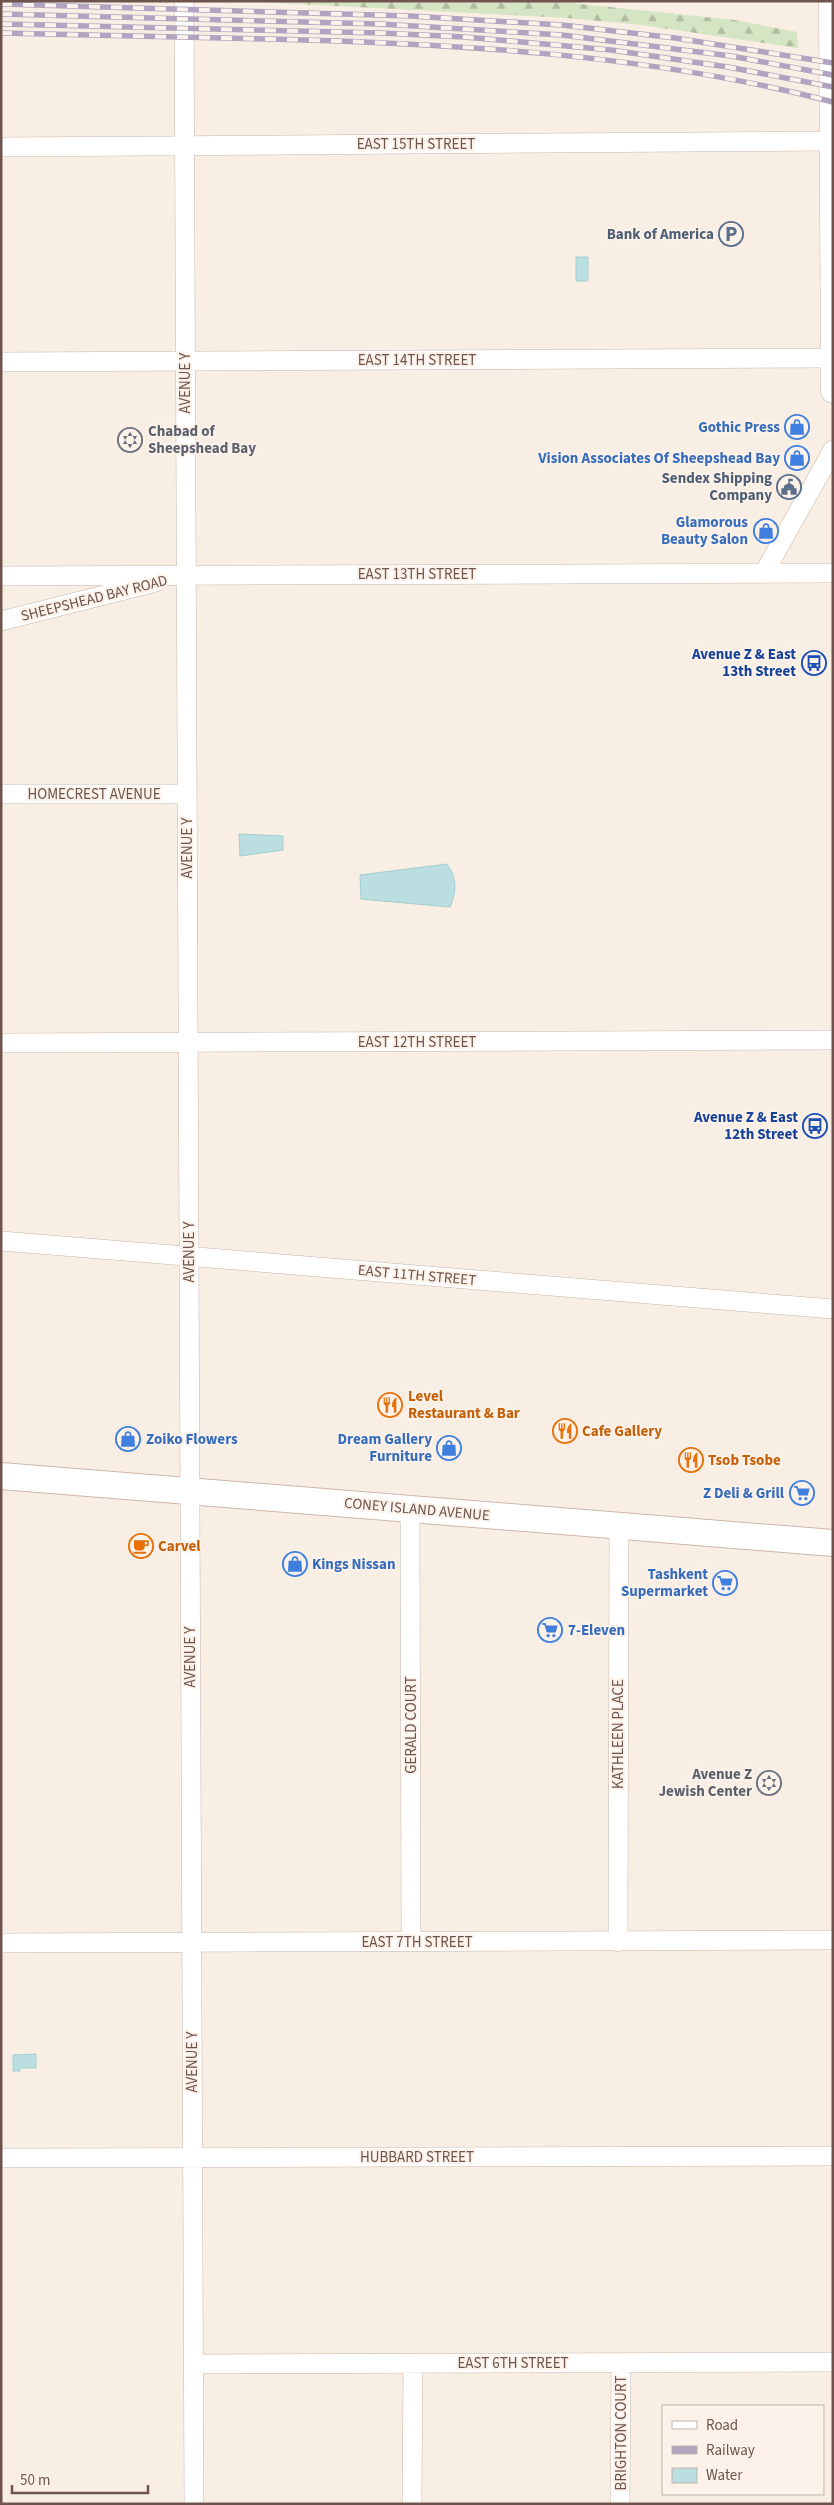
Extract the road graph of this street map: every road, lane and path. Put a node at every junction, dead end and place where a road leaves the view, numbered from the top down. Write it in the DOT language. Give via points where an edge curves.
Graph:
graph roads {
  1 [pos="184,1"];
  2 [pos="831,1"];
  3 [pos="832,141"];
  4 [pos="184,146"];
  5 [pos="1,147"];
  6 [pos="833,358"];
  7 [pos="1,362"];
  8 [pos="185,362"];
  9 [pos="833,391"];
  10 [pos="833,450"];
  11 [pos="764,573"];
  12 [pos="833,573"];
  13 [pos="186,574"];
  14 [pos="1,576"];
  15 [pos="2,619"];
  16 [pos="1,794"];
  17 [pos="187,794"];
  18 [pos="833,1040"];
  19 [pos="1,1043"];
  20 [pos="188,1043"];
  21 [pos="1,1241"];
  22 [pos="189,1257"];
  23 [pos="833,1309"];
  24 [pos="1,1476"];
  25 [pos="190,1491"];
  26 [pos="410,1508"];
  27 [pos="619,1525"];
  28 [pos="833,1543"];
  29 [pos="833,1940"];
  30 [pos="192,1942"];
  31 [pos="412,1942"];
  32 [pos="618,1942"];
  33 [pos="1,1943"];
  34 [pos="833,2156"];
  35 [pos="193,2157"];
  36 [pos="1,2158"];
  37 [pos="833,2362"];
  38 [pos="621,2363"];
  39 [pos="194,2364"];
  40 [pos="413,2364"];
  41 [pos="194,2504"];
  42 [pos="412,2504"];
  43 [pos="620,2504"];
  1 -- 4 [label="street, AVENUE Y"];
  2 -- 3 [label="street"];
  3 -- 4 [label="street, EAST 15TH STREET"];
  3 -- 6 [label="street"];
  4 -- 5 [label="street, EAST 15TH STREET"];
  4 -- 8 [label="street, AVENUE Y"];
  6 -- 8 [label="street, EAST 14TH STREET"];
  6 -- 9 [label="street"];
  7 -- 8 [label="street, EAST 14TH STREET"];
  8 -- 13 [label="street, AVENUE Y"];
  10 -- 11 [label="street"];
  11 -- 12 [label="street, EAST 13TH STREET"];
  11 -- 13 [label="street, EAST 13TH STREET"];
  13 -- 14 [label="street, EAST 13TH STREET"];
  13 -- 15 [label="street, SHEEPSHEAD BAY ROAD"];
  13 -- 17 [label="street, AVENUE Y"];
  16 -- 17 [label="street, HOMECREST AVENUE"];
  17 -- 20 [label="street, AVENUE Y"];
  18 -- 20 [label="street, EAST 12TH STREET"];
  19 -- 20 [label="street, EAST 12TH STREET"];
  20 -- 22 [label="street, AVENUE Y"];
  21 -- 22 [label="street, EAST 11TH STREET"];
  22 -- 23 [label="street, EAST 11TH STREET"];
  22 -- 25 [label="street, AVENUE Y"];
  24 -- 25 [label="main road, CONEY ISLAND AVENUE"];
  25 -- 26 [label="main road, CONEY ISLAND AVENUE"];
  25 -- 30 [label="street, AVENUE Y"];
  26 -- 27 [label="main road, CONEY ISLAND AVENUE"];
  26 -- 31 [label="street, GERALD COURT"];
  27 -- 28 [label="main road, CONEY ISLAND AVENUE"];
  27 -- 32 [label="street, KATHLEEN PLACE"];
  29 -- 32 [label="street, EAST 7TH STREET"];
  30 -- 31 [label="street, EAST 7TH STREET"];
  30 -- 33 [label="street, EAST 7TH STREET"];
  30 -- 35 [label="street, AVENUE Y"];
  31 -- 32 [label="street, EAST 7TH STREET"];
  34 -- 35 [label="street, HUBBARD STREET"];
  35 -- 36 [label="street, HUBBARD STREET"];
  35 -- 39 [label="street, AVENUE Y"];
  37 -- 38 [label="street, EAST 6TH STREET"];
  38 -- 40 [label="street, EAST 6TH STREET"];
  38 -- 43 [label="street, BRIGHTON COURT"];
  39 -- 40 [label="street, EAST 6TH STREET"];
  39 -- 41 [label="street, AVENUE Y"];
  40 -- 42 [label="street"];
}
